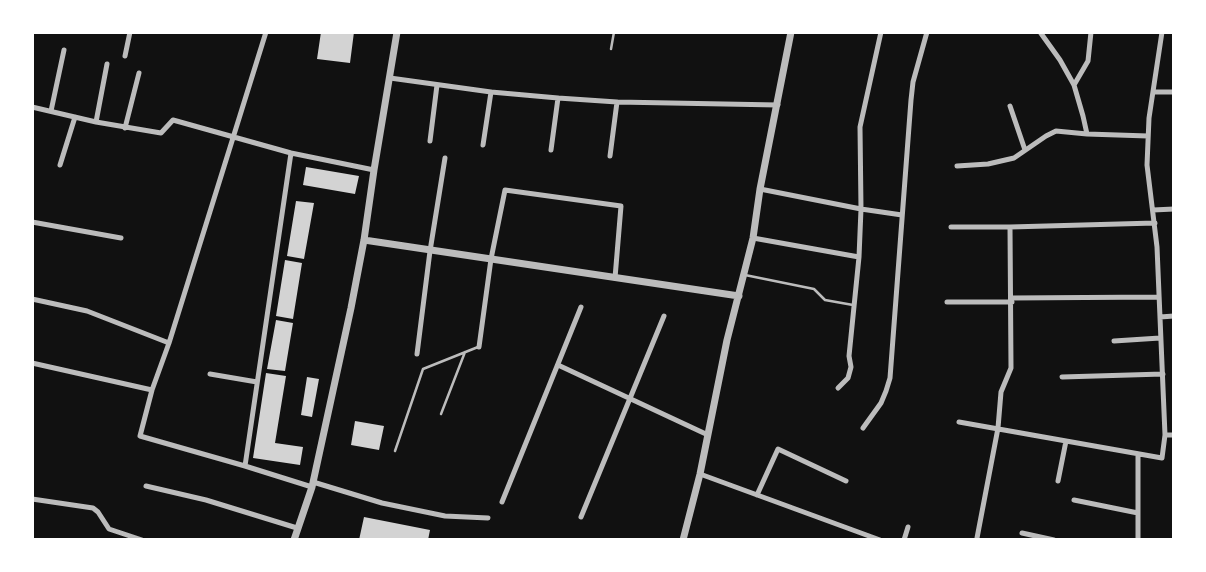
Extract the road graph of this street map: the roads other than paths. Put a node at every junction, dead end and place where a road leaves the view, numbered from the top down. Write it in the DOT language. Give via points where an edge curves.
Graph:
graph roads {
  1 [pos="130,32"];
  2 [pos="266,32"];
  3 [pos="397,32"];
  4 [pos="614,32"];
  5 [pos="791,32"];
  6 [pos="881,32"];
  7 [pos="927,32"];
  8 [pos="1040,32"];
  9 [pos="1091,32"];
  10 [pos="1162,32"];
  11 [pos="610,49"];
  12 [pos="64,50"];
  13 [pos="126,56"];
  14 [pos="107,64"];
  15 [pos="139,73"];
  16 [pos="390,78"];
  17 [pos="437,85"];
  18 [pos="1074,85"];
  19 [pos="491,92"];
  20 [pos="1153,92"];
  21 [pos="1174,92"];
  22 [pos="558,98"];
  23 [pos="617,102"];
  24 [pos="778,105"];
  25 [pos="1010,106"];
  26 [pos="32,107"];
  27 [pos="51,111"];
  28 [pos="76,117"];
  29 [pos="96,122"];
  30 [pos="125,128"];
  31 [pos="1087,134"];
  32 [pos="234,136"];
  33 [pos="1148,136"];
  34 [pos="430,140"];
  35 [pos="484,145"];
  36 [pos="550,150"];
  37 [pos="1025,150"];
  38 [pos="291,153"];
  39 [pos="610,156"];
  40 [pos="445,158"];
  41 [pos="60,165"];
  42 [pos="957,166"];
  43 [pos="374,170"];
  44 [pos="760,189"];
  45 [pos="861,209"];
  46 [pos="1174,209"];
  47 [pos="1153,210"];
  48 [pos="902,215"];
  49 [pos="32,222"];
  50 [pos="1154,223"];
  51 [pos="951,227"];
  52 [pos="1010,228"];
  53 [pos="121,238"];
  54 [pos="753,238"];
  55 [pos="364,240"];
  56 [pos="430,251"];
  57 [pos="860,257"];
  58 [pos="491,259"];
  59 [pos="744,275"];
  60 [pos="615,278"];
  61 [pos="739,296"];
  62 [pos="1159,297"];
  63 [pos="32,299"];
  64 [pos="1011,300"];
  65 [pos="947,302"];
  66 [pos="855,305"];
  67 [pos="581,307"];
  68 [pos="664,316"];
  69 [pos="1174,316"];
  70 [pos="1160,317"];
  71 [pos="1160,338"];
  72 [pos="1114,342"];
  73 [pos="169,343"];
  74 [pos="479,347"];
  75 [pos="465,352"];
  76 [pos="417,354"];
  77 [pos="32,363"];
  78 [pos="558,365"];
  79 [pos="210,374"];
  80 [pos="1163,374"];
  81 [pos="1062,377"];
  82 [pos="258,382"];
  83 [pos="838,388"];
  84 [pos="152,390"];
  85 [pos="630,398"];
  86 [pos="441,414"];
  87 [pos="960,422"];
  88 [pos="863,428"];
  89 [pos="998,428"];
  90 [pos="708,435"];
  91 [pos="1166,435"];
  92 [pos="1174,435"];
  93 [pos="1066,441"];
  94 [pos="395,451"];
  95 [pos="1138,454"];
  96 [pos="245,466"];
  97 [pos="700,474"];
  98 [pos="846,481"];
  99 [pos="1058,481"];
  100 [pos="312,485"];
  101 [pos="146,486"];
  102 [pos="757,495"];
  103 [pos="32,499"];
  104 [pos="1074,500"];
  105 [pos="502,502"];
  106 [pos="1138,513"];
  107 [pos="488,518"];
  108 [pos="581,518"];
  109 [pos="908,527"];
  110 [pos="297,528"];
  111 [pos="1022,533"];
  112 [pos="977,538"];
  113 [pos="141,539"];
  114 [pos="294,540"];
  115 [pos="683,540"];
  116 [pos="880,540"];
  117 [pos="904,540"];
  118 [pos="1054,540"];
  119 [pos="1138,540"];
  1 -- 13 [label="street"];
  2 -- 32 [label="street"];
  3 -- 16 [label="street"];
  4 -- 11 [label="lane"];
  5 -- 24 [label="street"];
  6 -- 45 [label="street" via="860,127"];
  7 -- 48 [label="street" via="910,100"];
  8 -- 18 [label="street"];
  9 -- 18 [label="street" via="1088,61"];
  10 -- 20 [label="street"];
  12 -- 27 [label="street"];
  14 -- 29 [label="street"];
  15 -- 30 [label="street"];
  16 -- 17 [label="street"];
  16 -- 43 [label="street"];
  17 -- 19 [label="street"];
  17 -- 34 [label="street"];
  18 -- 31 [label="street"];
  19 -- 22 [label="street"];
  19 -- 35 [label="street"];
  20 -- 21 [label="street"];
  20 -- 33 [label="street"];
  22 -- 23 [label="street"];
  22 -- 36 [label="street"];
  23 -- 24 [label="street"];
  23 -- 39 [label="street"];
  24 -- 44 [label="street"];
  25 -- 37 [label="street"];
  26 -- 27 [label="street"];
  27 -- 28 [label="street"];
  28 -- 29 [label="street"];
  28 -- 41 [label="street"];
  29 -- 30 [label="street"];
  30 -- 32 [label="street" via="161,134 172,120"];
  31 -- 33 [label="street"];
  31 -- 37 [label="street" via="1056,131"];
  32 -- 38 [label="street"];
  32 -- 73 [label="street"];
  33 -- 47 [label="street" via="1147,165"];
  37 -- 42 [label="street" via="1014,158"];
  38 -- 43 [label="street"];
  38 -- 82 [label="street"];
  40 -- 56 [label="street"];
  43 -- 55 [label="street"];
  44 -- 45 [label="street"];
  44 -- 54 [label="street"];
  45 -- 48 [label="street"];
  45 -- 57 [label="street"];
  46 -- 47 [label="street"];
  47 -- 50 [label="street"];
  48 -- 88 [label="street" via="890,378 881,403"];
  49 -- 53 [label="street"];
  50 -- 52 [label="street"];
  50 -- 62 [label="street"];
  51 -- 52 [label="street"];
  52 -- 64 [label="street"];
  54 -- 57 [label="street"];
  54 -- 59 [label="street"];
  55 -- 56 [label="street"];
  55 -- 100 [label="street"];
  56 -- 58 [label="street"];
  56 -- 76 [label="street"];
  57 -- 66 [label="street"];
  58 -- 60 [label="street"];
  58 -- 60 [label="street" via="506,190 621,206"];
  58 -- 74 [label="street"];
  59 -- 61 [label="street"];
  59 -- 66 [label="lane" via="814,289 825,300"];
  60 -- 61 [label="street"];
  61 -- 90 [label="street"];
  62 -- 64 [label="street"];
  62 -- 70 [label="street"];
  63 -- 73 [label="street" via="87,311"];
  64 -- 65 [label="street"];
  64 -- 89 [label="street" via="1011,368 1001,392"];
  66 -- 83 [label="street" via="849,356 851,367 848,378"];
  67 -- 78 [label="street"];
  68 -- 85 [label="street"];
  69 -- 70 [label="street"];
  70 -- 71 [label="street"];
  71 -- 72 [label="street"];
  71 -- 80 [label="street"];
  73 -- 84 [label="street"];
  74 -- 75 [label="lane"];
  75 -- 86 [label="lane"];
  75 -- 94 [label="lane" via="423,369"];
  77 -- 84 [label="street"];
  78 -- 85 [label="street"];
  78 -- 105 [label="street"];
  79 -- 82 [label="street"];
  80 -- 81 [label="street"];
  80 -- 91 [label="street"];
  82 -- 96 [label="street"];
  84 -- 96 [label="street" via="140,436"];
  85 -- 90 [label="street"];
  85 -- 108 [label="street"];
  87 -- 89 [label="street"];
  89 -- 93 [label="street"];
  89 -- 112 [label="street"];
  90 -- 97 [label="street"];
  91 -- 92 [label="street"];
  91 -- 95 [label="street" via="1162,458"];
  93 -- 95 [label="street"];
  93 -- 99 [label="street"];
  95 -- 106 [label="street"];
  96 -- 100 [label="street"];
  97 -- 102 [label="street"];
  97 -- 115 [label="street"];
  98 -- 102 [label="street" via="778,449"];
  100 -- 107 [label="street" via="445,516"];
  100 -- 110 [label="street"];
  101 -- 110 [label="street" via="206,500"];
  102 -- 116 [label="street"];
  103 -- 113 [label="street" via="93,508 109,529"];
  104 -- 106 [label="street"];
  106 -- 119 [label="street"];
  109 -- 117 [label="street"];
  110 -- 114 [label="street"];
  111 -- 118 [label="street"];
}
